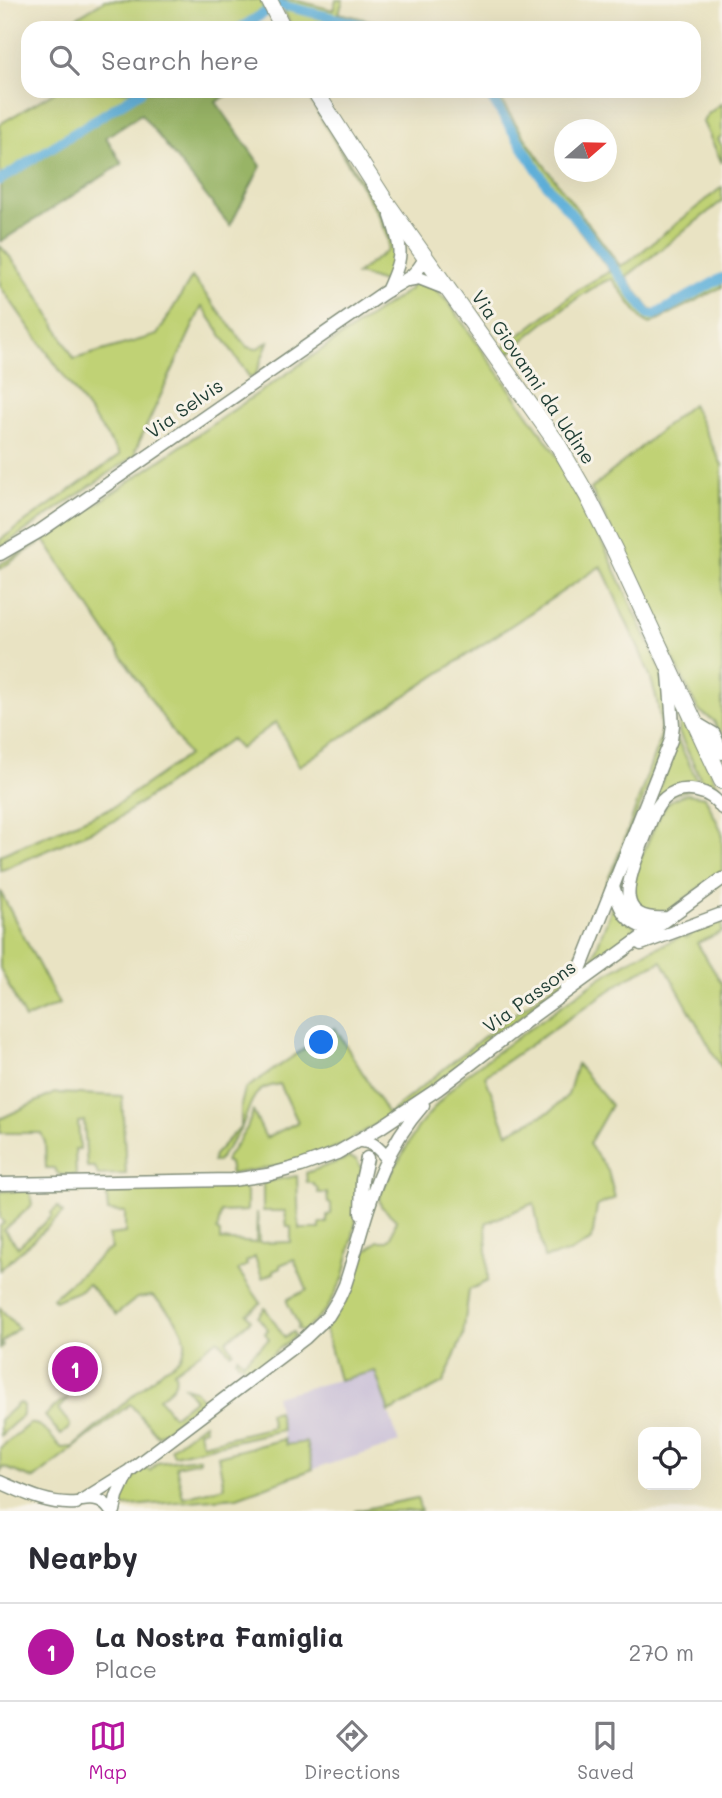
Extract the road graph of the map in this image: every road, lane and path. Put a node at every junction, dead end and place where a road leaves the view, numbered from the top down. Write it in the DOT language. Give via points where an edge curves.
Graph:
graph roads {
  1 [pos="319,98"];
  2 [pos="386,202"];
  3 [pos="425,258"];
  4 [pos="400,265"];
  5 [pos="408,280"];
  6 [pos="449,290"];
  7 [pos="387,291"];
  8 [pos="0,554"];
  9 [pos="669,667"];
  10 [pos="694,722"];
  11 [pos="722,752"];
  12 [pos="722,781"];
  13 [pos="722,808"];
  14 [pos="722,879"];
  15 [pos="613,886"];
  16 [pos="722,914"];
  17 [pos="668,918"];
  18 [pos="652,931"];
  19 [pos="621,952"];
  20 [pos="560,996"];
  21 [pos="438,1089"];
  22 [pos="358,1141"];
  23 [pos="337,1153"];
  24 [pos="367,1158"];
  25 [pos="387,1158"];
  26 [pos="0,1184"];
  27 [pos="361,1224"];
  28 [pos="129,1471"];
  29 [pos="0,1482"];
  30 [pos="41,1499"];
  31 [pos="76,1504"];
  32 [pos="54,1511"];
  33 [pos="113,1511"];
  1 -- 2 [label="main road, Via Giovanni da Udine"];
  2 -- 3 [label="main road, Via Giovanni da Udine"];
  2 -- 4 [label="street" via="398,237"];
  3 -- 4 [label="street"];
  3 -- 5 [label="street, Via Selvis"];
  3 -- 6 [label="main road, Via Giovanni da Udine"];
  4 -- 7 [label="street, Via Selvis"];
  5 -- 6 [label="street" via="419,278"];
  5 -- 7 [label="street, Via Selvis"];
  6 -- 9 [label="main road, Via Giovanni da Udine" via="563,454"];
  7 -- 8 [label="street, Via Selvis"];
  9 -- 10 [label="main road, Via Giovanni da Udine"];
  9 -- 15 [label="street" via="671,740"];
  10 -- 11 [label="street" via="713,734"];
  10 -- 12 [label="main road, Via Giovanni da Udine"];
  13 -- 17 [label="street" via="705,793 684,790 666,796 655,810 627,892 643,916"];
  14 -- 17 [label="street, Via Passons"];
  15 -- 18 [label="street" via="629,920"];
  15 -- 20 [label="street" via="581,967"];
  16 -- 19 [label="street"];
  17 -- 18 [label="street, Via Passons"];
  18 -- 19 [label="street, Via Passons"];
  19 -- 20 [label="street, Via Passons"];
  20 -- 21 [label="street, Via Passons"];
  21 -- 22 [label="street, Via Passons"];
  21 -- 25 [label="street" via="413,1116"];
  22 -- 23 [label="street, Via Passons"];
  22 -- 25 [label="street" via="366,1140"];
  23 -- 24 [label="street, Via Passons"];
  23 -- 26 [label="street, Via Passons" via="267,1175 232,1180"];
  24 -- 25 [label="street, Via Passons"];
  24 -- 27 [label="street"];
  25 -- 27 [label="street"];
  27 -- 28 [label="street" via="340,1298 319,1326"];
  28 -- 31 [label="street"];
  28 -- 33 [label="street"];
  29 -- 30 [label="street"];
  30 -- 31 [label="street"];
  30 -- 32 [label="street"];
  31 -- 33 [label="street" via="96,1499"];
}
